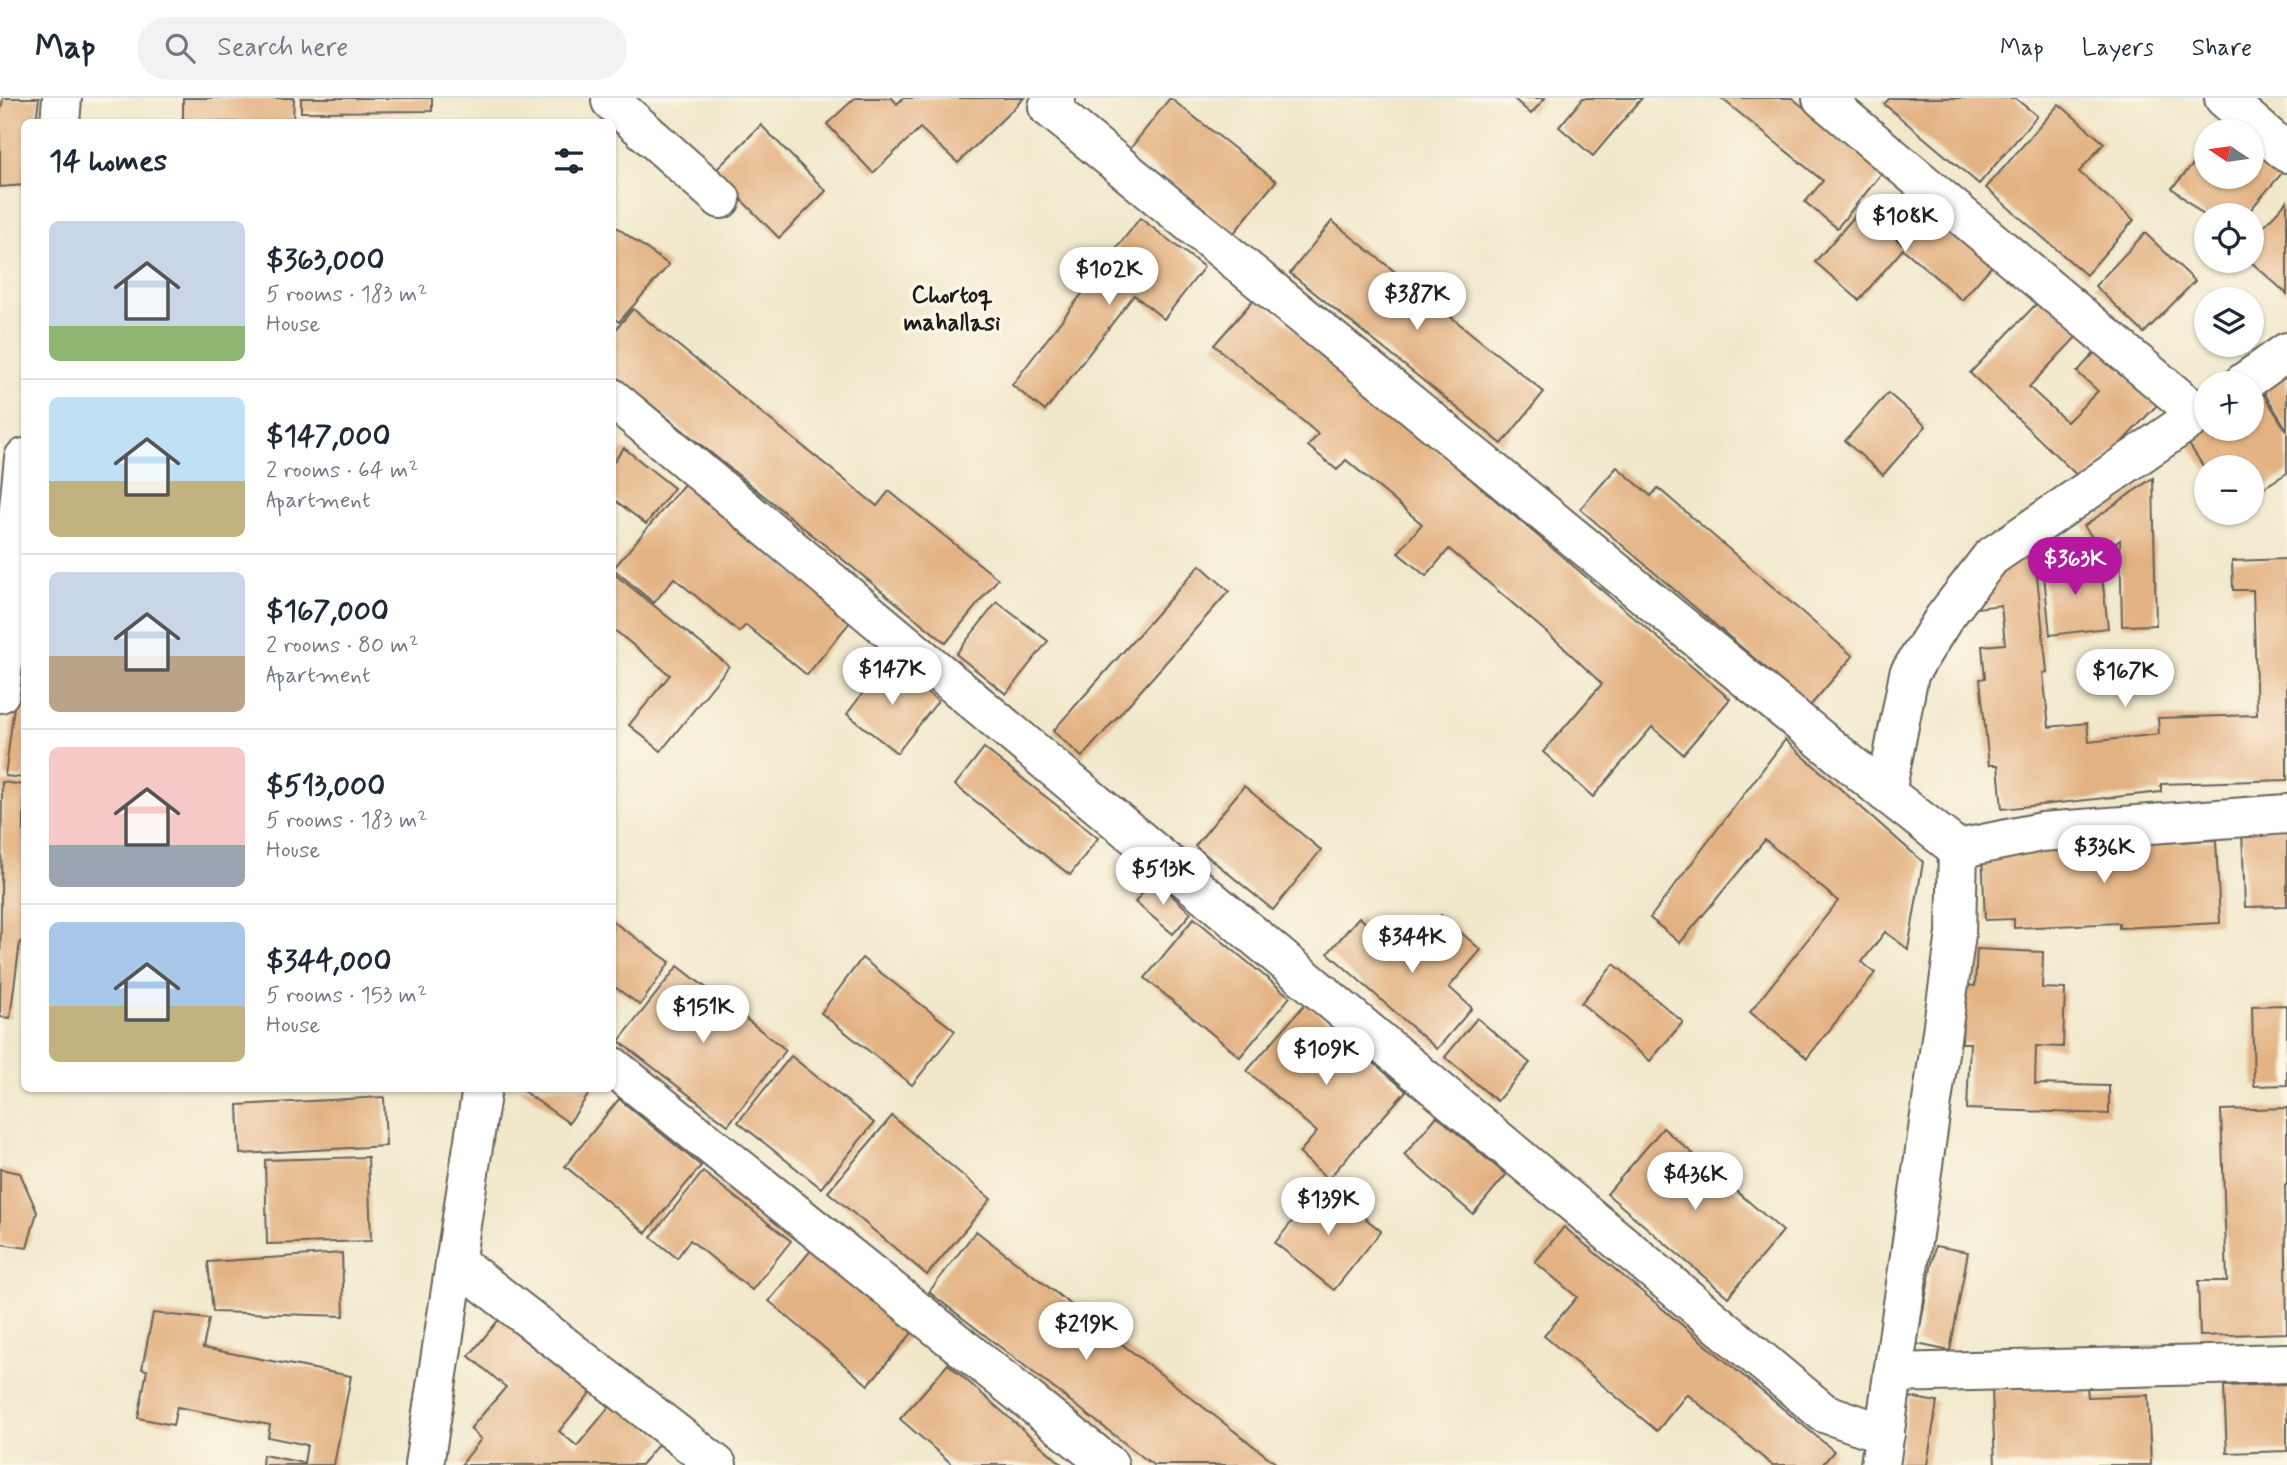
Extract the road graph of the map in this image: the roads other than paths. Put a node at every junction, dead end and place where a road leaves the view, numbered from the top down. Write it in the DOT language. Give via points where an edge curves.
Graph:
graph roads {
  1 [pos="62,98"];
  2 [pos="1056,98"];
  3 [pos="1822,98"];
  4 [pos="2224,98"];
  5 [pos="610,107"];
  6 [pos="60,119"];
  7 [pos="2287,153"];
  8 [pos="721,199"];
  9 [pos="2287,352"];
  10 [pos="2259,371"];
  11 [pos="616,401"];
  12 [pos="2194,404"];
  13 [pos="2194,417"];
  14 [pos="21,487"];
  15 [pos="0,693"];
  16 [pos="1886,793"];
  17 [pos="2287,814"];
  18 [pos="1958,849"];
  19 [pos="616,1069"];
  20 [pos="481,1092"];
  21 [pos="455,1261"];
  22 [pos="2287,1363"];
  23 [pos="1893,1374"];
  24 [pos="1882,1449"];
  25 [pos="424,1465"];
  26 [pos="717,1465"];
  27 [pos="1109,1465"];
  1 -- 6 [label="street"];
  2 -- 16 [label="street" via="1048,107"];
  3 -- 12 [label="street"];
  4 -- 7 [label="street"];
  5 -- 8 [label="street"];
  9 -- 10 [label="street"];
  11 -- 24 [label="street" via="1824,1413"];
  13 -- 16 [label="street" via="1991,558 1944,618 1909,674"];
  14 -- 15 [label="street"];
  16 -- 18 [label="street"];
  17 -- 18 [label="street" via="2040,832"];
  18 -- 23 [label="street" via="1956,934"];
  19 -- 27 [label="street"];
  20 -- 21 [label="street"];
  21 -- 25 [label="street"];
  21 -- 26 [label="street"];
  22 -- 23 [label="street"];
  23 -- 24 [label="street"];
}
